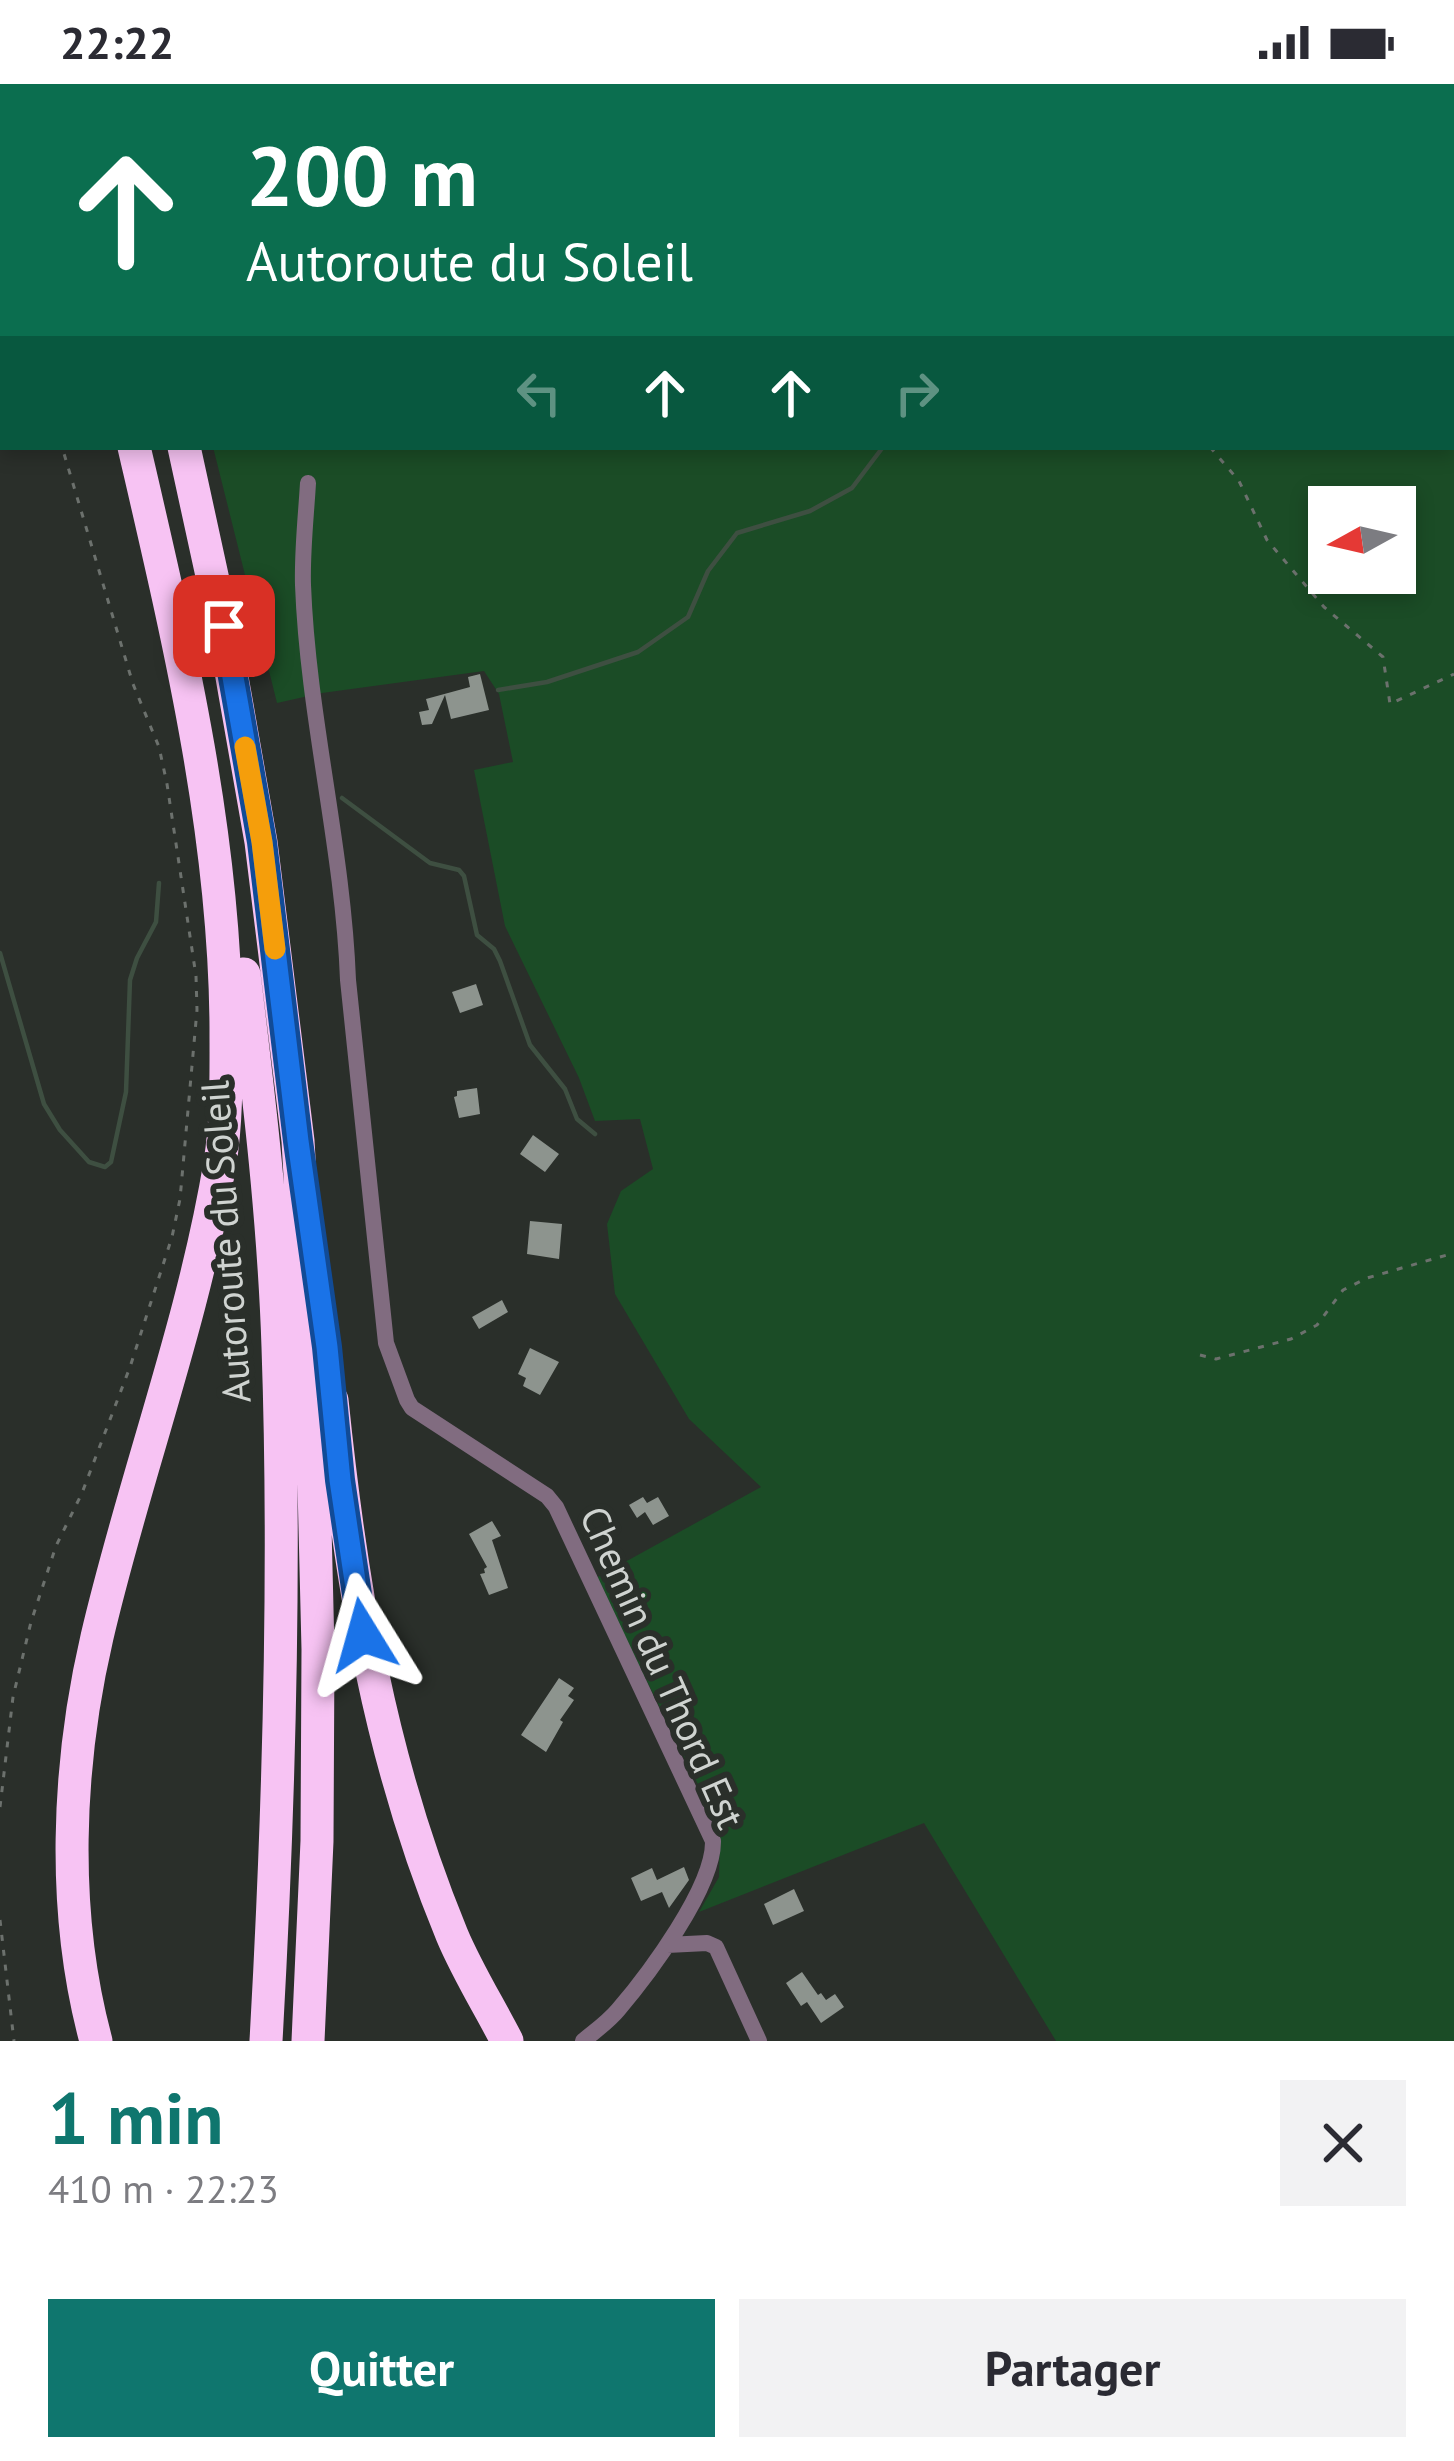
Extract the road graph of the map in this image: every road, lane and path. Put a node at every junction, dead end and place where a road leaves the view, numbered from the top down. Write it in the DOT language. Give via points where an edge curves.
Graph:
graph roads {
  1 [pos="63,450"];
  2 [pos="135,450"];
  3 [pos="150,450"];
  4 [pos="185,450"];
  5 [pos="1212,450"];
  6 [pos="308,483"];
  7 [pos="1454,674"];
  8 [pos="298,1141"];
  9 [pos="1454,1252"];
  10 [pos="1200,1355"];
  11 [pos="0,1807"];
  12 [pos="0,1920"];
  13 [pos="668,1945"];
  14 [pos="14,2041"];
  15 [pos="96,2041"];
  16 [pos="266,2041"];
  17 [pos="308,2041"];
  18 [pos="507,2041"];
  19 [pos="583,2041"];
  20 [pos="759,2041"];
  1 -- 11 [label="path" via="159,747 197,1010 172,1237 31,1622"];
  2 -- 15 [label="highway" via="173,615 224,922 226,1088 204,1242 85,1701 72,1846"];
  3 -- 16 [label="highway, Autoroute du Soleil" via="231,864 264,1156 282,1585"];
  4 -- 8 [label="highway, Autoroute du Soleil" via="262,842"];
  5 -- 7 [label="path" via="1239,482 1267,540 1324,607 1383,657 1390,704"];
  6 -- 13 [label="street, Chemin du Thord Est" via="311,678 346,929 386,1343 412,1408 556,1507 696,1805 713,1852"];
  8 -- 17 [label="highway, Autoroute du Soleil" via="318,1649"];
  8 -- 18 [label="highway" via="378,1708 428,1873"];
  9 -- 10 [label="path" via="1343,1290 1317,1324 1291,1340 1216,1359"];
  12 -- 14 [label="path"];
  13 -- 19 [label="street, Chemin du Thord Est" via="615,2014"];
  13 -- 20 [label="street" via="716,1947"];
}
